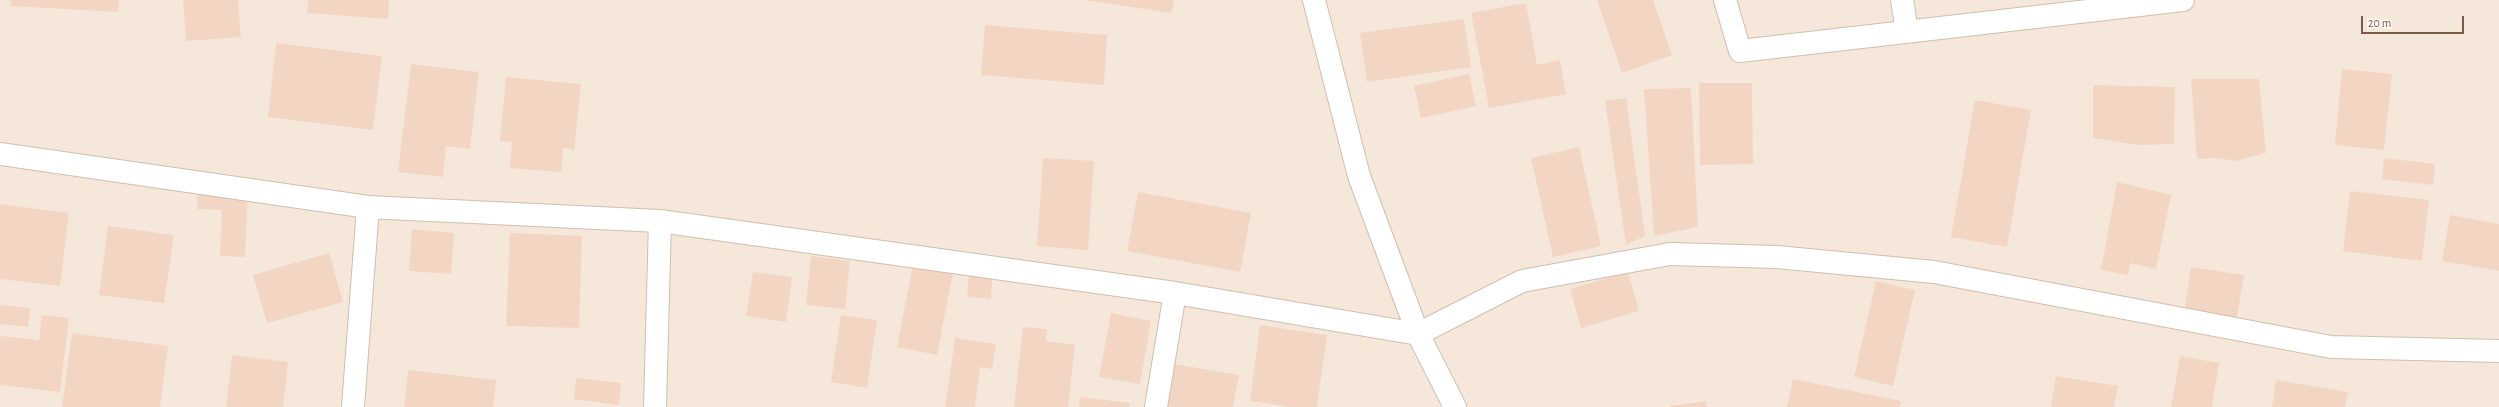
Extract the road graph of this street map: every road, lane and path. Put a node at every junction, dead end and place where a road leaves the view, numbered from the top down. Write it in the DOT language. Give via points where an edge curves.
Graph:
graph roads {
  1 [pos="1314,0"];
  2 [pos="1725,0"];
  3 [pos="1902,0"];
  4 [pos="2183,0"];
  5 [pos="1907,31"];
  6 [pos="0,154"];
  7 [pos="368,207"];
  8 [pos="660,221"];
  9 [pos="1175,293"];
  10 [pos="1418,334"];
  11 [pos="2499,351"];
  12 [pos="353,407"];
  13 [pos="655,407"];
  14 [pos="1156,407"];
  15 [pos="1455,407"];
  1 -- 10 [label="street" via="1359,176"];
  2 -- 5 [label="street" via="1740,51"];
  3 -- 5 [label="street"];
  4 -- 5 [label="street"];
  6 -- 7 [label="street"];
  7 -- 8 [label="street"];
  7 -- 12 [label="street"];
  8 -- 9 [label="street"];
  8 -- 13 [label="street"];
  9 -- 10 [label="street"];
  9 -- 14 [label="street"];
  10 -- 11 [label="street" via="1522,281 1670,254 1777,257 1934,272 2331,347"];
  10 -- 15 [label="street"];
}
